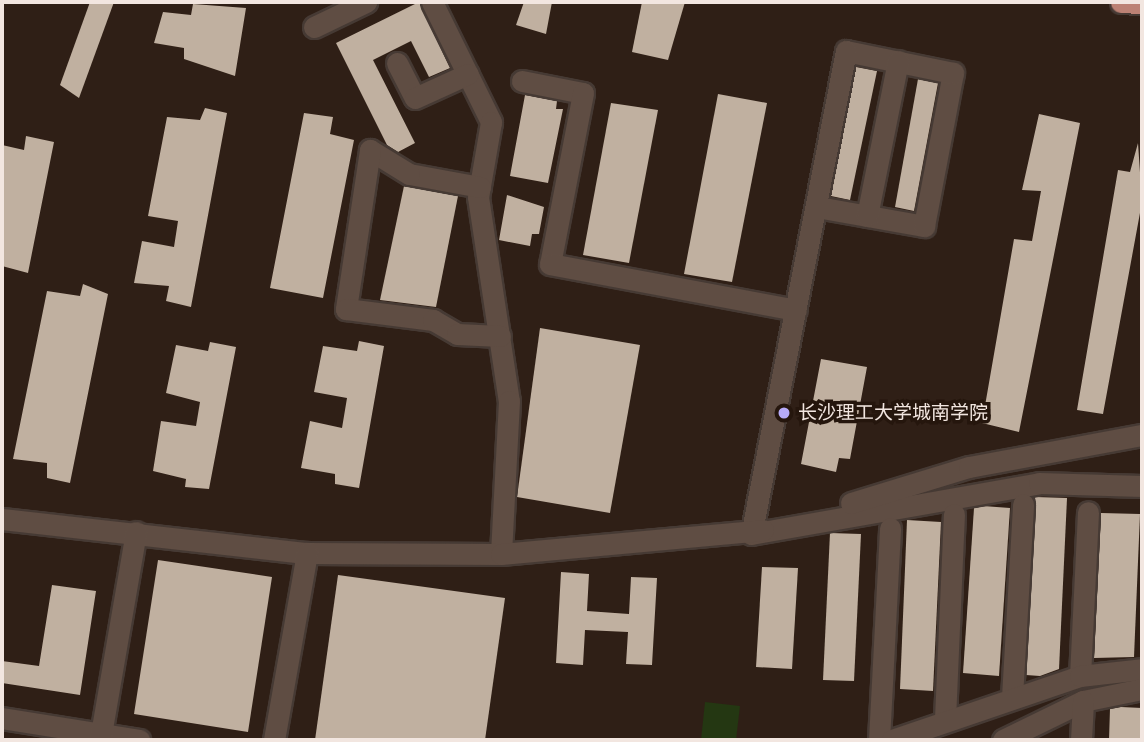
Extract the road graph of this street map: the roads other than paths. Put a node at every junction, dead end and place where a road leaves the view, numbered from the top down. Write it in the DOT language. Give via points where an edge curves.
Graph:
graph roads {
  1 [pos="366,2"];
  2 [pos="432,2"];
  3 [pos="1121,2"];
  4 [pos="1142,3"];
  5 [pos="314,27"];
  6 [pos="898,61"];
  7 [pos="397,63"];
  8 [pos="468,74"];
  9 [pos="522,81"];
  10 [pos="480,187"];
  11 [pos="817,207"];
  12 [pos="867,216"];
  13 [pos="796,310"];
  14 [pos="500,336"];
  15 [pos="1142,435"];
  16 [pos="1142,486"];
  17 [pos="1023,503"];
  18 [pos="1088,512"];
  19 [pos="954,514"];
  20 [pos="2,519"];
  21 [pos="890,528"];
  22 [pos="136,532"];
  23 [pos="751,534"];
  24 [pos="307,552"];
  25 [pos="501,554"];
  26 [pos="1142,669"];
  27 [pos="1080,676"];
  28 [pos="1142,689"];
  29 [pos="1012,697"];
  30 [pos="1083,701"];
  31 [pos="2,718"];
  32 [pos="945,719"];
  33 [pos="100,737"];
  34 [pos="139,740"];
  35 [pos="274,740"];
  36 [pos="879,740"];
  37 [pos="892,740"];
  38 [pos="1003,740"];
  39 [pos="1081,740"];
  1 -- 5 [label="street"];
  2 -- 8 [label="street"];
  3 -- 4 [label="main road"];
  6 -- 11 [label="street" via="846,51"];
  6 -- 12 [label="street"];
  6 -- 12 [label="street" via="953,73 924,226"];
  7 -- 8 [label="street" via="415,98"];
  8 -- 10 [label="street" via="491,122"];
  9 -- 13 [label="street" via="583,93 550,264"];
  10 -- 14 [label="street"];
  10 -- 14 [label="street" via="409,174 370,150 346,309 433,320 457,334"];
  11 -- 12 [label="street"];
  11 -- 13 [label="street"];
  13 -- 23 [label="street"];
  14 -- 25 [label="street" via="509,401"];
  15 -- 23 [label="street" via="970,467"];
  16 -- 23 [label="street" via="1039,483"];
  17 -- 29 [label="street"];
  18 -- 27 [label="street"];
  19 -- 32 [label="street"];
  20 -- 22 [label="street"];
  21 -- 36 [label="street"];
  22 -- 24 [label="street"];
  22 -- 33 [label="street"];
  23 -- 25 [label="street"];
  24 -- 25 [label="street"];
  24 -- 35 [label="street"];
  26 -- 27 [label="street"];
  27 -- 29 [label="street"];
  28 -- 30 [label="street"];
  29 -- 32 [label="street"];
  30 -- 38 [label="street"];
  30 -- 39 [label="street"];
  31 -- 33 [label="street"];
  32 -- 37 [label="street"];
  33 -- 34 [label="street"];
}
